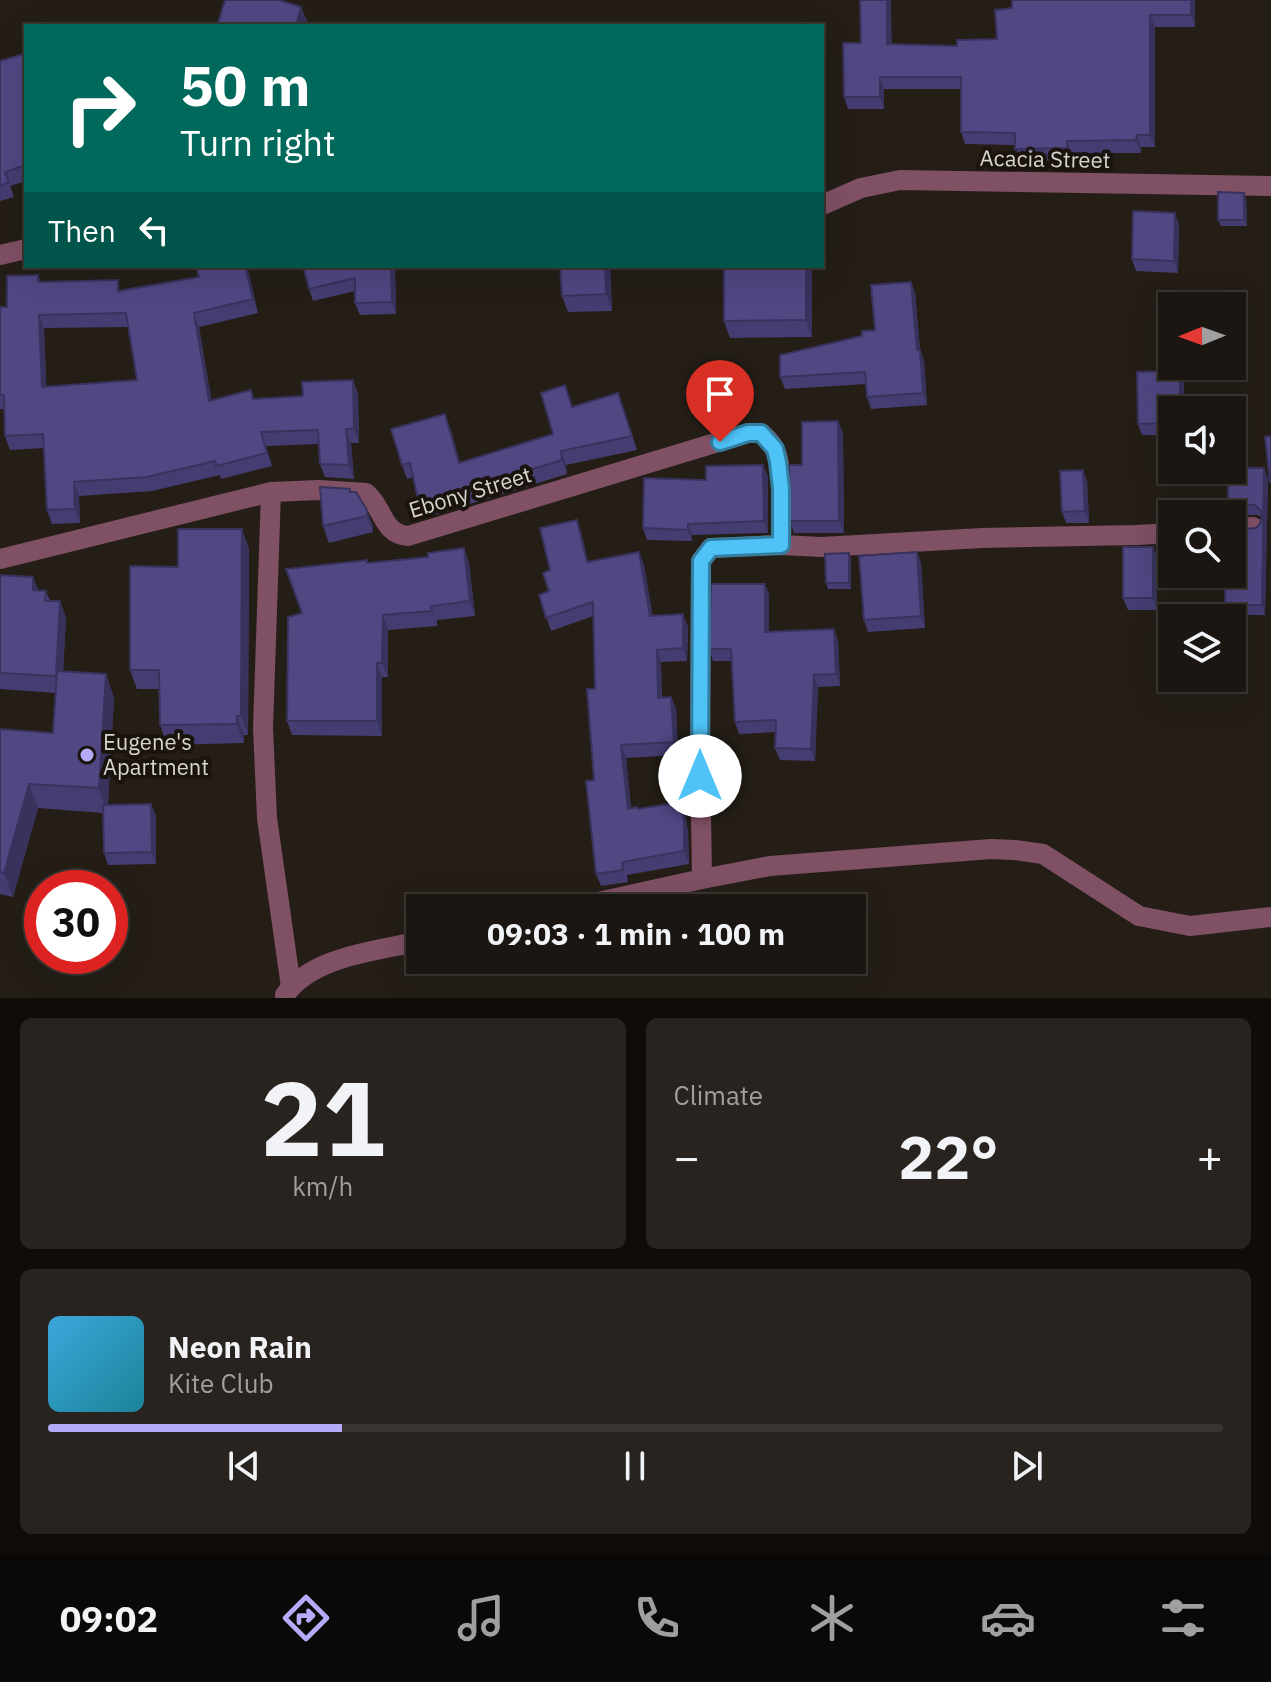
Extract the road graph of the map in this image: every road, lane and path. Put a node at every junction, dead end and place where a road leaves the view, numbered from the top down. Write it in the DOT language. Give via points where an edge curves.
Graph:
graph roads {
  1 [pos="1271,186"];
  2 [pos="824,204"];
  3 [pos="24,249"];
  4 [pos="0,255"];
  5 [pos="271,492"];
  6 [pos="1246,527"];
  7 [pos="1253,527"];
  8 [pos="1158,534"];
  9 [pos="781,545"];
  10 [pos="0,559"];
  11 [pos="702,879"];
  12 [pos="634,894"];
  13 [pos="1271,917"];
  14 [pos="406,944"];
  15 [pos="287,992"];
  1 -- 2 [label="street, Acacia Street" via="900,180 861,188"];
  3 -- 4 [label="street"];
  5 -- 9 [label="street, Ebony Street" via="366,493 390,529 408,536 761,433 778,462"];
  5 -- 10 [label="street, Ebony Street"];
  5 -- 15 [label="street" via="264,743"];
  6 -- 7 [label="street"];
  8 -- 9 [label="street"];
  9 -- 11 [label="street" via="711,548 701,561"];
  11 -- 12 [label="street"];
  11 -- 13 [label="street" via="770,866 1015,850 1043,854 1139,916 1190,926"];
  14 -- 15 [label="street" via="329,963"];
}
